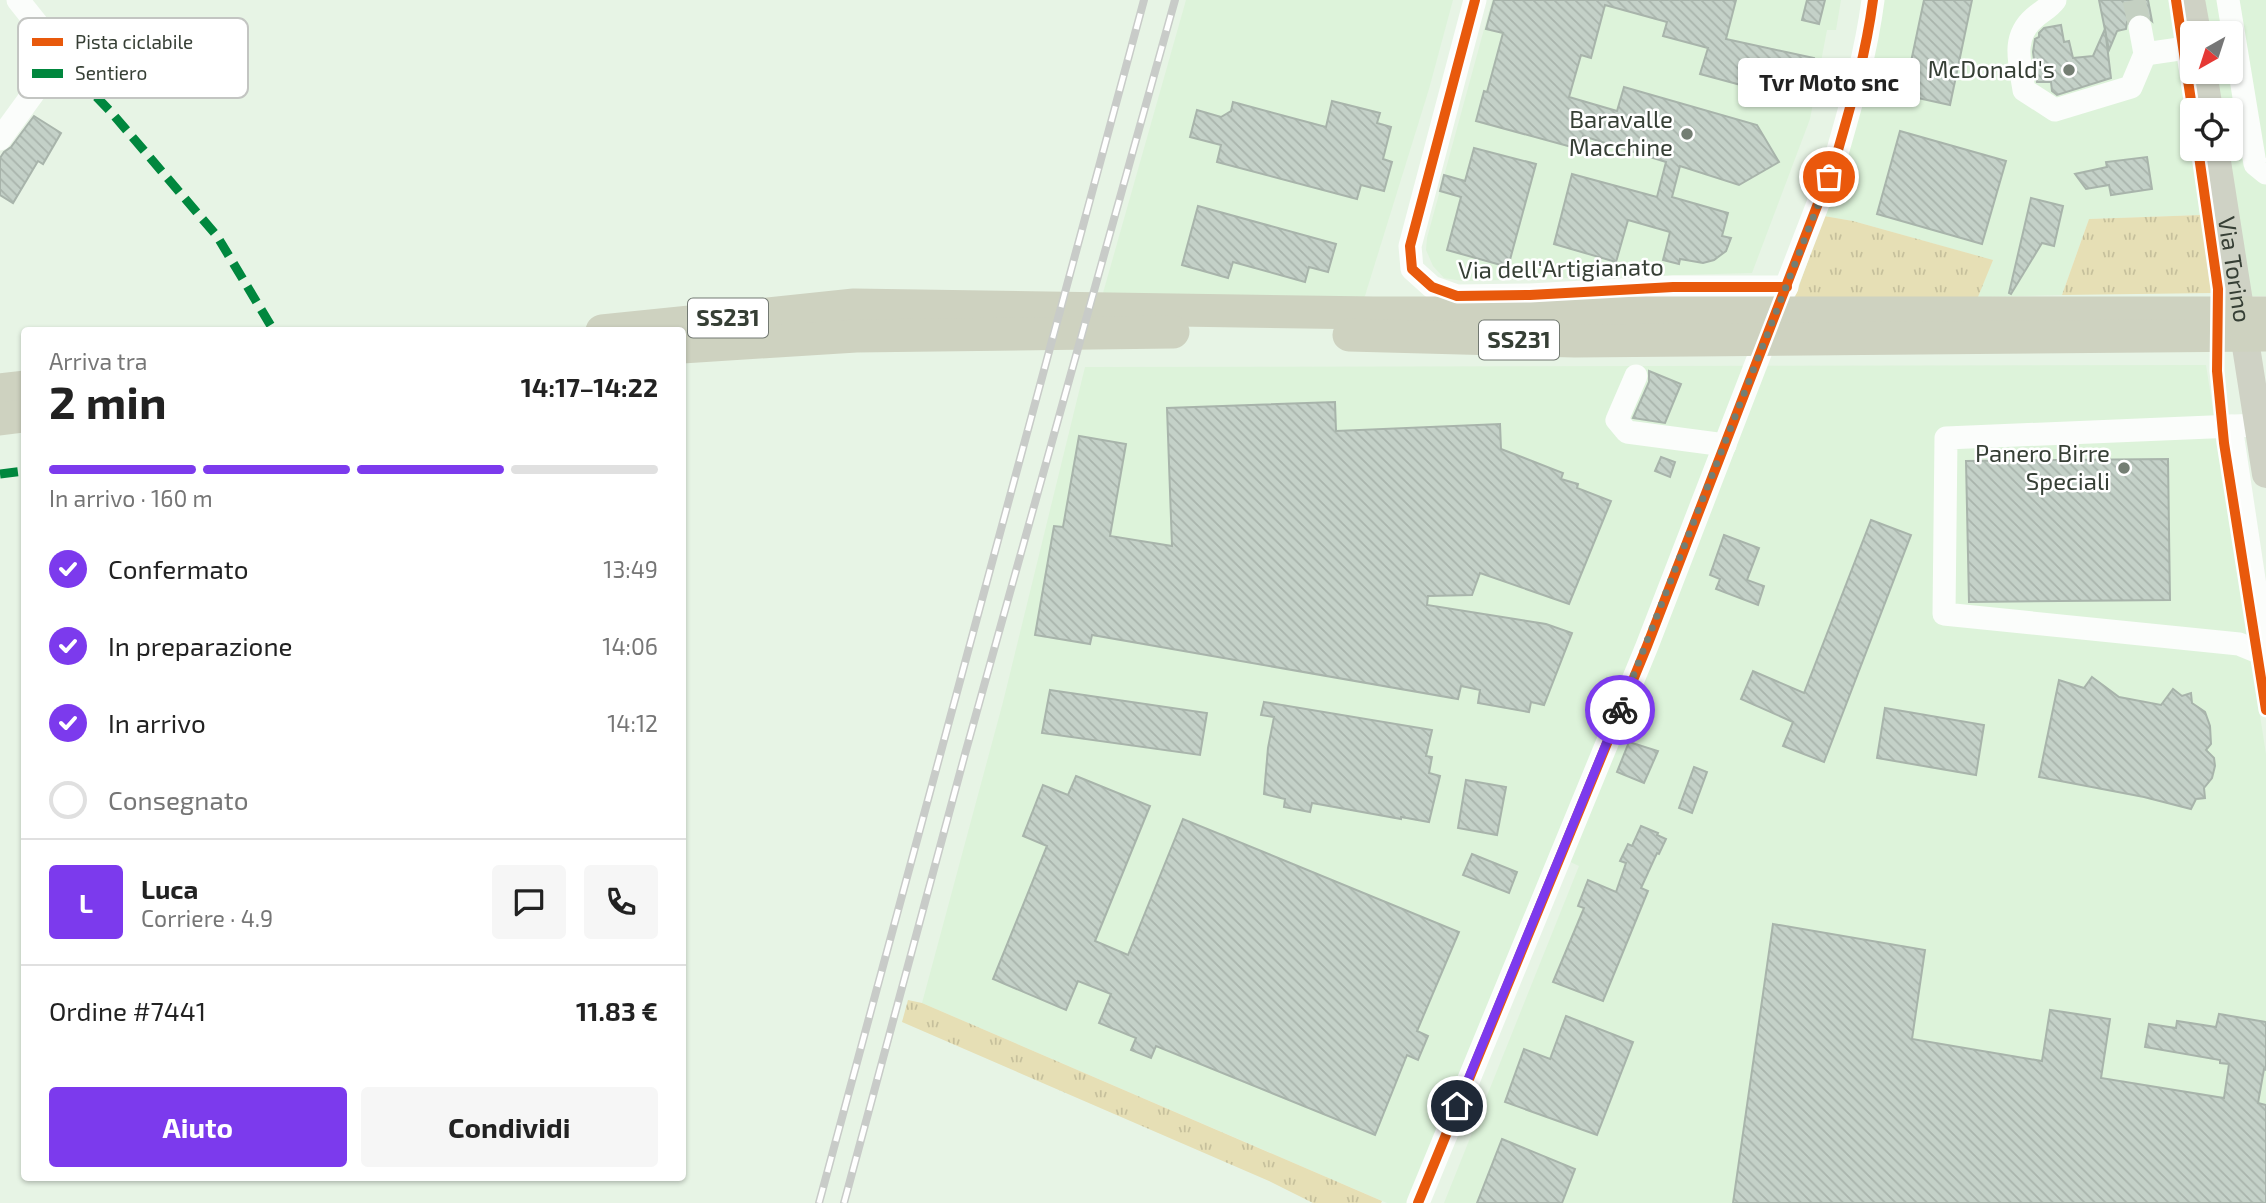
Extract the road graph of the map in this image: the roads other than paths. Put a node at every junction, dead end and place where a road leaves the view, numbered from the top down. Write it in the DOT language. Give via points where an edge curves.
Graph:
graph roads {
  1 [pos="18,0"];
  2 [pos="1475,0"];
  3 [pos="1873,0"];
  4 [pos="2055,0"];
  5 [pos="2192,0"];
  6 [pos="2228,0"];
  7 [pos="32,18"];
  8 [pos="2195,21"];
  9 [pos="2140,27"];
  10 [pos="2180,49"];
  11 [pos="2146,54"];
  12 [pos="30,98"];
  13 [pos="2248,120"];
  14 [pos="0,139"];
  15 [pos="2216,161"];
  16 [pos="2266,173"];
  17 [pos="1787,287"];
  18 [pos="2266,313"];
  19 [pos="855,320"];
  20 [pos="686,327"];
  21 [pos="2266,335"];
  22 [pos="686,346"];
  23 [pos="1636,376"];
  24 [pos="21,387"];
  25 [pos="0,390"];
  26 [pos="21,416"];
  27 [pos="0,419"];
  28 [pos="2244,426"];
  29 [pos="1725,445"];
  30 [pos="2266,474"];
  31 [pos="2266,656"];
  32 [pos="1418,1203"];
  1 -- 7 [label="street"];
  2 -- 17 [label="street, Via dell'Artigianato" via="1410,246 1412,269 1432,287 1457,296"];
  3 -- 17 [label="street" via="1856,89 1836,157"];
  4 -- 11 [label="street" via="2032,19 2017,43 2024,90 2055,110 2131,87"];
  5 -- 8 [label="main road"];
  6 -- 13 [label="street"];
  9 -- 11 [label="street"];
  10 -- 11 [label="street"];
  12 -- 14 [label="street"];
  13 -- 16 [label="street" via="2255,164"];
  15 -- 28 [label="main road, Via Torino"];
  17 -- 29 [label="street"];
  18 -- 19 [label="highway, SS231" via="1374,313"];
  19 -- 20 [label="highway, SS231"];
  19 -- 21 [label="highway, SS231" via="1589,341"];
  19 -- 22 [label="highway, SS231"];
  23 -- 29 [label="street" via="1617,420 1628,432"];
  24 -- 25 [label="highway"];
  26 -- 27 [label="highway"];
  28 -- 30 [label="main road, Via Torino"];
  28 -- 31 [label="street"];
  28 -- 31 [label="street" via="1946,438 1944,614 2239,644"];
  29 -- 32 [label="street"];
}
